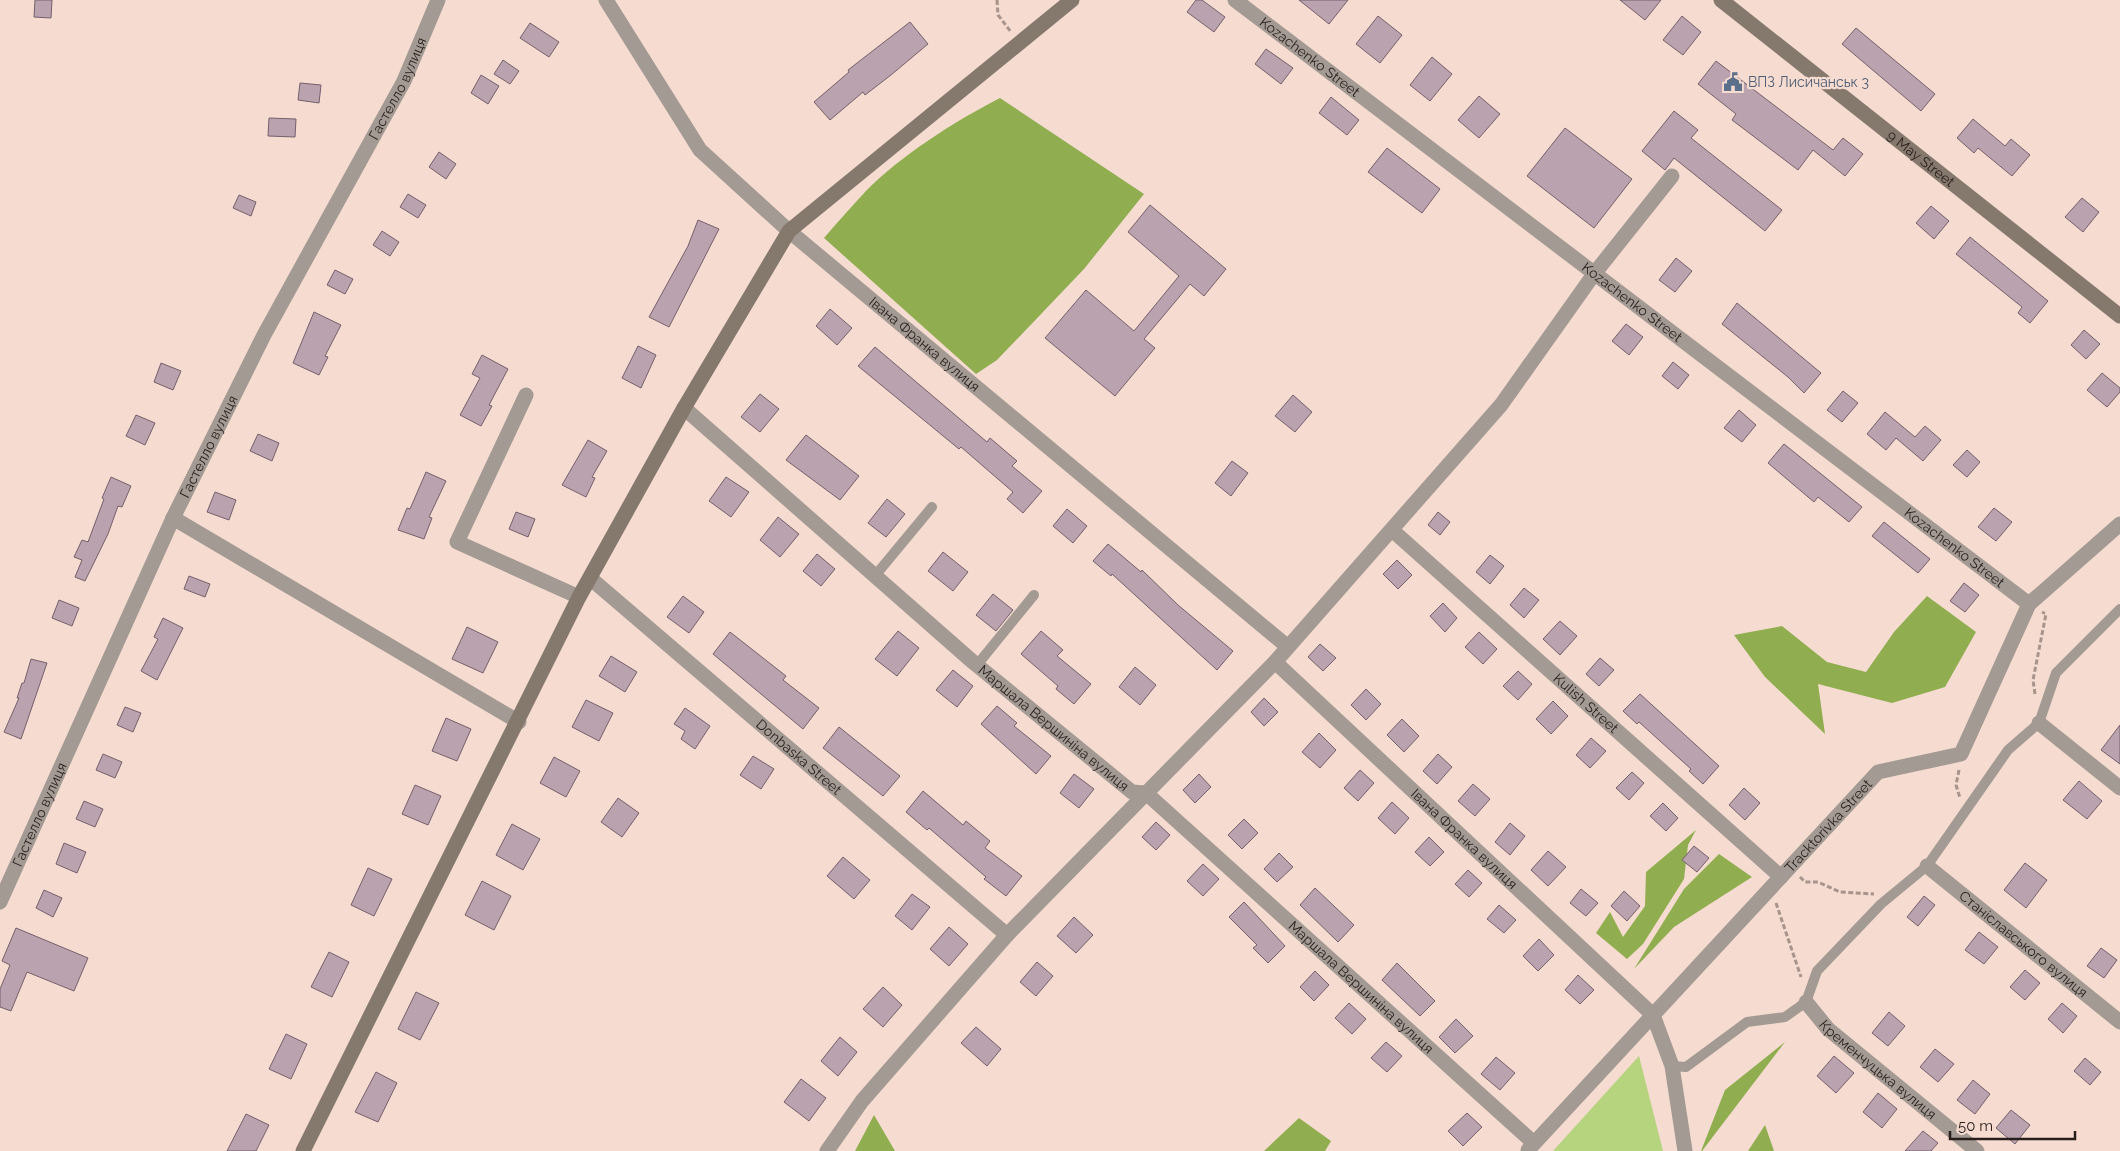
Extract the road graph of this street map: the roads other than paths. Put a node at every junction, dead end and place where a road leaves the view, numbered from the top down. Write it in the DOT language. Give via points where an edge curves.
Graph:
graph roads {
  1 [pos="438,0"];
  2 [pos="606,0"];
  3 [pos="1072,0"];
  4 [pos="1235,0"];
  5 [pos="1721,0"];
  6 [pos="1672,176"];
  7 [pos="789,231"];
  8 [pos="1594,274"];
  9 [pos="2120,316"];
  10 [pos="526,395"];
  11 [pos="684,408"];
  12 [pos="932,507"];
  13 [pos="173,518"];
  14 [pos="2120,524"];
  15 [pos="1392,530"];
  16 [pos="874,577"];
  17 [pos="590,578"];
  18 [pos="1034,595"];
  19 [pos="579,597"];
  20 [pos="2028,604"];
  21 [pos="2120,609"];
  22 [pos="1288,648"];
  23 [pos="1275,662"];
  24 [pos="977,666"];
  25 [pos="519,722"];
  26 [pos="2039,724"];
  27 [pos="2120,788"];
  28 [pos="1146,793"];
  29 [pos="1927,866"];
  30 [pos="1781,877"];
  31 [pos="0,902"];
  32 [pos="1007,935"];
  33 [pos="1806,1002"];
  34 [pos="1653,1015"];
  35 [pos="2120,1022"];
  36 [pos="1672,1066"];
  37 [pos="1530,1147"];
  38 [pos="303,1151"];
  39 [pos="827,1151"];
  40 [pos="1685,1151"];
  41 [pos="1977,1151"];
  1 -- 13 [label="street, Гастелло вулиця" via="404,81 264,335"];
  2 -- 7 [label="street, Івана Франка вулиця" via="700,150"];
  3 -- 7 [label="main road"];
  4 -- 8 [label="street, Kozachenko Street"];
  5 -- 9 [label="main road, 9 May Street"];
  6 -- 8 [label="street"];
  7 -- 11 [label="main road"];
  7 -- 22 [label="street, Івана Франка вулиця"];
  8 -- 15 [label="street" via="1501,405"];
  8 -- 20 [label="street, Kozachenko Street"];
  10 -- 19 [label="street" via="457,542"];
  11 -- 16 [label="street, Маршала Вершиніна вулиця"];
  11 -- 17 [label="main road"];
  12 -- 16 [label="lane"];
  13 -- 25 [label="street"];
  13 -- 31 [label="street, Гастелло вулиця"];
  14 -- 20 [label="street"];
  15 -- 22 [label="street"];
  15 -- 30 [label="street, Kulish Street"];
  16 -- 24 [label="street, Маршала Вершиніна вулиця"];
  17 -- 19 [label="main road"];
  17 -- 32 [label="street, Donbaska Street"];
  18 -- 24 [label="lane"];
  19 -- 25 [label="main road"];
  20 -- 30 [label="street, Tracktorivka Street" via="1962,754 1878,772"];
  21 -- 26 [label="lane" via="2056,673"];
  22 -- 23 [label="street"];
  23 -- 28 [label="street"];
  23 -- 34 [label="street, Івана Франка вулиця"];
  24 -- 28 [label="street, Маршала Вершиніна вулиця" via="1132,792"];
  25 -- 38 [label="main road"];
  26 -- 27 [label="street"];
  26 -- 29 [label="lane" via="2008,750"];
  28 -- 32 [label="street"];
  28 -- 37 [label="street, Маршала Вершиніна вулиця"];
  29 -- 33 [label="lane" via="1890,897 1817,971"];
  29 -- 35 [label="street, Станіславського вулиця"];
  30 -- 34 [label="street, Tracktorivka Street"];
  32 -- 39 [label="street" via="862,1101"];
  33 -- 36 [label="lane" via="1785,1017 1748,1022 1686,1067"];
  33 -- 41 [label="street, Кременчуцька вулиця" via="1828,1028"];
  34 -- 36 [label="street"];
  34 -- 37 [label="street, Tracktorivka Street"];
  36 -- 40 [label="street"];
}
